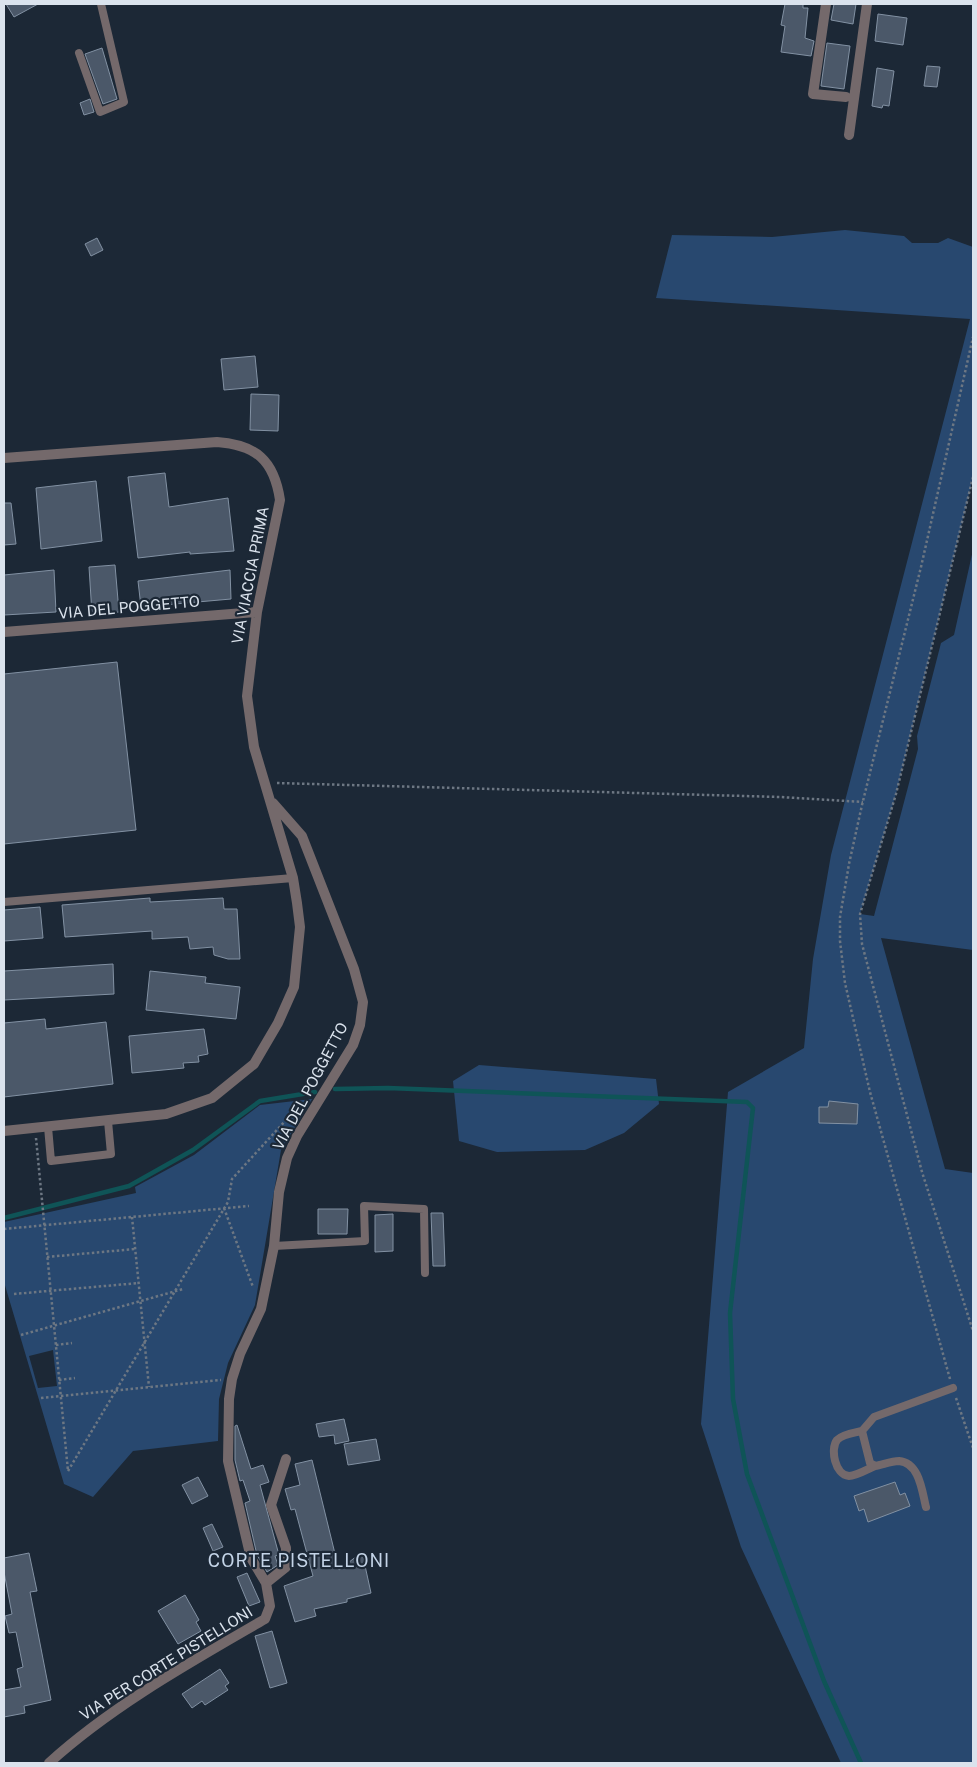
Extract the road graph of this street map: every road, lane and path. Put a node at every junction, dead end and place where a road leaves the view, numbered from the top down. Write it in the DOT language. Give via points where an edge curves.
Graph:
graph roads {
  1 [pos="101,4"];
  2 [pos="826,4"];
  3 [pos="867,4"];
  4 [pos="79,54"];
  5 [pos="846,97"];
  6 [pos="849,135"];
  7 [pos="973,337"];
  8 [pos="4,458"];
  9 [pos="973,477"];
  10 [pos="256,612"];
  11 [pos="4,632"];
  12 [pos="265,782"];
  13 [pos="270,801"];
  14 [pos="863,802"];
  15 [pos="293,878"];
  16 [pos="4,902"];
  17 [pos="318,1102"];
  18 [pos="108,1121"];
  19 [pos="48,1128"];
  20 [pos="35,1129"];
  21 [pos="4,1131"];
  22 [pos="249,1206"];
  23 [pos="224,1208"];
  24 [pos="132,1217"];
  25 [pos="44,1226"];
  26 [pos="4,1230"];
  27 [pos="274,1246"];
  28 [pos="135,1249"];
  29 [pos="47,1257"];
  30 [pos="426,1273"];
  31 [pos="138,1284"];
  32 [pos="183,1289"];
  33 [pos="51,1291"];
  34 [pos="174,1292"];
  35 [pos="14,1294"];
  36 [pos="140,1301"];
  37 [pos="261,1308"];
  38 [pos="54,1325"];
  39 [pos="973,1331"];
  40 [pos="21,1335"];
  41 [pos="144,1342"];
  42 [pos="72,1343"];
  43 [pos="56,1345"];
  44 [pos="75,1378"];
  45 [pos="232,1379"];
  46 [pos="59,1380"];
  47 [pos="149,1387"];
  48 [pos="953,1388"];
  49 [pos="116,1390"];
  50 [pos="60,1396"];
  51 [pos="41,1398"];
  52 [pos="862,1431"];
  53 [pos="973,1448"];
  54 [pos="286,1459"];
  55 [pos="228,1461"];
  56 [pos="875,1466"];
  57 [pos="926,1507"];
  58 [pos="266,1583"];
  59 [pos="49,1763"];
  1 -- 4 [label="lane" via="124,102 100,112"];
  2 -- 5 [label="street" via="813,94"];
  3 -- 6 [label="street"];
  7 -- 14 [label="path"];
  8 -- 10 [label="street, VIA VIACCIA PRIMA" via="217,442 250,448 259,454 272,473 280,500"];
  9 -- 39 [label="path" via="896,794 860,914 862,944 922,1172"];
  10 -- 11 [label="street, VIA DEL POGGETTO"];
  10 -- 12 [label="street, VIA VIACCIA PRIMA" via="247,696 254,747"];
  12 -- 13 [label="street, VIA VIACCIA PRIMA"];
  12 -- 14 [label="path"];
  13 -- 15 [label="street, VIA VIACCIA PRIMA"];
  13 -- 17 [label="street, VIA DEL POGGETTO" via="302,836 354,969 363,1002 360,1026 353,1045"];
  14 -- 48 [label="path" via="840,917 845,983 870,1092"];
  15 -- 16 [label="lane"];
  15 -- 18 [label="street, VIA VIACCIA PRIMA" via="300,927 294,987 254,1064 212,1098 166,1114"];
  17 -- 23 [label="path" via="297,1108 232,1179"];
  17 -- 27 [label="street, VIA DEL POGGETTO" via="287,1158 279,1192"];
  18 -- 19 [label="street, VIA VIACCIA PRIMA"];
  18 -- 19 [label="lane" via="111,1154 51,1160"];
  19 -- 20 [label="street, VIA VIACCIA PRIMA"];
  20 -- 21 [label="street, VIA VIACCIA PRIMA"];
  20 -- 25 [label="path"];
  22 -- 23 [label="path"];
  23 -- 24 [label="path"];
  23 -- 34 [label="path"];
  23 -- 37 [label="path"];
  24 -- 25 [label="path"];
  24 -- 28 [label="path"];
  25 -- 26 [label="path"];
  25 -- 29 [label="path"];
  27 -- 30 [label="lane" via="365,1241 364,1206 424,1209"];
  27 -- 37 [label="street, VIA DEL POGGETTO"];
  28 -- 29 [label="path"];
  28 -- 31 [label="path"];
  29 -- 33 [label="path"];
  31 -- 33 [label="path"];
  31 -- 36 [label="path"];
  32 -- 34 [label="path"];
  33 -- 35 [label="path"];
  33 -- 38 [label="path"];
  34 -- 36 [label="path"];
  34 -- 41 [label="path"];
  36 -- 38 [label="path"];
  36 -- 41 [label="path"];
  37 -- 45 [label="street, VIA DEL POGGETTO"];
  38 -- 40 [label="path"];
  38 -- 43 [label="path"];
  41 -- 47 [label="path"];
  41 -- 49 [label="path"];
  42 -- 43 [label="path"];
  43 -- 46 [label="path"];
  44 -- 46 [label="path"];
  45 -- 47 [label="path"];
  45 -- 55 [label="street, VIA DEL POGGETTO"];
  46 -- 50 [label="path"];
  47 -- 49 [label="path"];
  48 -- 52 [label="lane" via="874,1417"];
  48 -- 53 [label="path"];
  49 -- 50 [label="path"];
  49 -- 50 [label="path" via="68,1471"];
  50 -- 51 [label="path"];
  52 -- 56 [label="lane" via="870,1462"];
  52 -- 56 [label="lane" via="844,1435 838,1440 834,1447 837,1466 842,1474 850,1476"];
  54 -- 58 [label="street" via="271,1505 286,1548 286,1567"];
  55 -- 58 [label="street, VIA PER CORTE PISTELLONI" via="251,1558"];
  56 -- 57 [label="lane" via="899,1462 912,1468 918,1477"];
  58 -- 59 [label="street, VIA PER CORTE PISTELLONI" via="270,1606 265,1619 194,1660 79,1736"];
}
